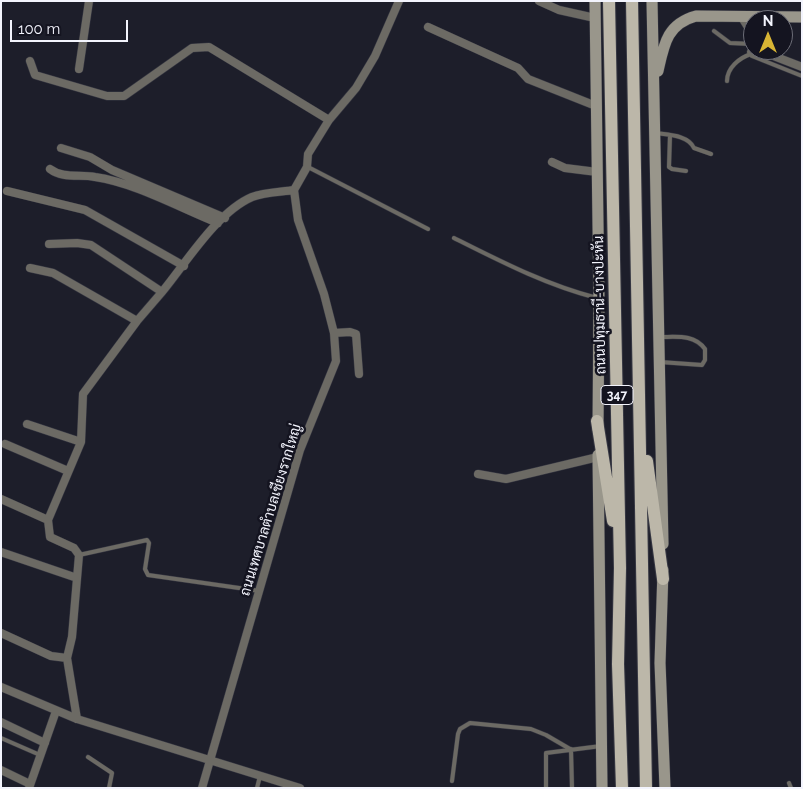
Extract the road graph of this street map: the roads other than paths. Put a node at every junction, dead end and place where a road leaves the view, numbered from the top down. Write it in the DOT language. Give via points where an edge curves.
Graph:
graph roads {
  1 [pos="89,1"];
  2 [pos="399,1"];
  3 [pos="540,1"];
  4 [pos="595,1"];
  5 [pos="609,1"];
  6 [pos="632,1"];
  7 [pos="652,1"];
  8 [pos="741,16"];
  9 [pos="802,17"];
  10 [pos="595,18"];
  11 [pos="743,19"];
  12 [pos="428,27"];
  13 [pos="714,31"];
  14 [pos="743,44"];
  15 [pos="743,56"];
  16 [pos="765,60"];
  17 [pos="784,60"];
  18 [pos="30,61"];
  19 [pos="802,67"];
  20 [pos="78,69"];
  21 [pos="802,76"];
  22 [pos="727,81"];
  23 [pos="655,103"];
  24 [pos="596,106"];
  25 [pos="329,120"];
  26 [pos="655,133"];
  27 [pos="670,135"];
  28 [pos="61,148"];
  29 [pos="711,154"];
  30 [pos="552,162"];
  31 [pos="307,167"];
  32 [pos="50,169"];
  33 [pos="686,171"];
  34 [pos="597,172"];
  35 [pos="294,190"];
  36 [pos="7,192"];
  37 [pos="221,221"];
  38 [pos="428,229"];
  39 [pos="454,238"];
  40 [pos="49,244"];
  41 [pos="184,266"];
  42 [pos="30,268"];
  43 [pos="162,292"];
  44 [pos="599,299"];
  45 [pos="136,321"];
  46 [pos="334,333"];
  47 [pos="660,337"];
  48 [pos="660,362"];
  49 [pos="359,374"];
  50 [pos="639,406"];
  51 [pos="598,421"];
  52 [pos="26,424"];
  53 [pos="81,442"];
  54 [pos="5,444"];
  55 [pos="598,458"];
  56 [pos="68,471"];
  57 [pos="478,474"];
  58 [pos="1,499"];
  59 [pos="48,520"];
  60 [pos="1,552"];
  61 [pos="79,555"];
  62 [pos="620,568"];
  63 [pos="77,578"];
  64 [pos="663,579"];
  65 [pos="260,590"];
  66 [pos="1,633"];
  67 [pos="67,658"];
  68 [pos="1,687"];
  69 [pos="56,711"];
  70 [pos="77,719"];
  71 [pos="1,722"];
  72 [pos="1,738"];
  73 [pos="44,743"];
  74 [pos="600,746"];
  75 [pos="570,749"];
  76 [pos="40,755"];
  77 [pos="88,758"];
  78 [pos="211,762"];
  79 [pos="1,770"];
  80 [pos="260,776"];
  81 [pos="452,781"];
  82 [pos="29,786"];
  83 [pos="109,788"];
  84 [pos="202,788"];
  85 [pos="257,788"];
  86 [pos="300,788"];
  87 [pos="546,788"];
  88 [pos="572,788"];
  89 [pos="602,788"];
  90 [pos="622,788"];
  91 [pos="646,788"];
  92 [pos="665,788"];
  1 -- 20 [label="street"];
  2 -- 25 [label="street" via="375,56 356,88"];
  3 -- 10 [label="street" via="559,10"];
  4 -- 10 [label="main road, 347"];
  5 -- 62 [label="main road, ถนนปทุมธานี-บางปะหัน / 347"];
  6 -- 50 [label="main road, 347"];
  7 -- 23 [label="main road"];
  8 -- 9 [label="main road"];
  8 -- 11 [label="street"];
  8 -- 23 [label="main road" via="696,16 682,20 670,32 663,50"];
  10 -- 24 [label="main road, 347"];
  12 -- 24 [label="street" via="518,68 528,79"];
  13 -- 14 [label="lane" via="730,43"];
  15 -- 22 [label="lane" via="734,64"];
  16 -- 21 [label="lane"];
  17 -- 19 [label="street"];
  18 -- 25 [label="street" via="34,75 107,96 124,96 195,46 209,47"];
  23 -- 26 [label="main road"];
  24 -- 34 [label="main road, 347"];
  25 -- 31 [label="street" via="308,154"];
  26 -- 27 [label="lane"];
  26 -- 47 [label="main road"];
  27 -- 29 [label="lane" via="685,139 694,148"];
  27 -- 33 [label="lane" via="669,167"];
  28 -- 37 [label="street" via="90,157"];
  30 -- 34 [label="street" via="565,168"];
  31 -- 35 [label="street"];
  31 -- 38 [label="lane"];
  32 -- 37 [label="street" via="64,176 119,182"];
  34 -- 44 [label="main road, 347"];
  35 -- 37 [label="street" via="251,198"];
  35 -- 46 [label="street, ถนนเทศบาลตำบลเชียงรากใหญ่" via="298,220"];
  36 -- 41 [label="street" via="85,210"];
  37 -- 41 [label="street" via="211,229"];
  39 -- 44 [label="lane" via="510,266"];
  40 -- 43 [label="street" via="91,246"];
  41 -- 43 [label="street"];
  42 -- 45 [label="street" via="53,273"];
  43 -- 45 [label="street"];
  44 -- 51 [label="main road, 347"];
  45 -- 53 [label="street" via="84,394"];
  46 -- 49 [label="street" via="356,334"];
  46 -- 65 [label="street, ถนนเทศบาลตำบลเชียงรากใหญ่" via="336,361 300,450"];
  47 -- 48 [label="main road"];
  47 -- 48 [label="lane" via="688,337 705,349 702,365"];
  48 -- 64 [label="main road"];
  50 -- 64 [label="main road"];
  50 -- 91 [label="main road, 347"];
  51 -- 55 [label="main road, 347"];
  51 -- 62 [label="main road"];
  52 -- 53 [label="street"];
  53 -- 56 [label="street"];
  54 -- 56 [label="street"];
  55 -- 57 [label="street" via="506,479"];
  55 -- 74 [label="main road, 347"];
  56 -- 59 [label="street"];
  58 -- 59 [label="street"];
  59 -- 61 [label="street" via="50,537 74,548"];
  60 -- 63 [label="street"];
  61 -- 63 [label="street"];
  61 -- 65 [label="lane" via="147,540 144,569 148,575"];
  62 -- 90 [label="main road, ถนนปทุมธานี-บางปะหัน / 347" via="618,664"];
  63 -- 67 [label="street"];
  64 -- 92 [label="main road" via="660,663"];
  65 -- 78 [label="street, ถนนเทศบาลตำบลเชียงรากใหญ่"];
  66 -- 67 [label="street" via="51,656"];
  67 -- 70 [label="street"];
  68 -- 69 [label="street"];
  69 -- 70 [label="street"];
  69 -- 73 [label="street"];
  70 -- 78 [label="street"];
  71 -- 73 [label="street"];
  72 -- 76 [label="lane"];
  73 -- 76 [label="street"];
  74 -- 75 [label="lane"];
  74 -- 89 [label="main road, 347"];
  75 -- 81 [label="lane" via="531,730 470,723 458,734"];
  75 -- 87 [label="lane" via="546,753"];
  75 -- 88 [label="lane"];
  76 -- 82 [label="street"];
  77 -- 83 [label="lane" via="112,773"];
  78 -- 80 [label="street"];
  78 -- 84 [label="street, ถนนเทศบาลตำบลเชียงรากใหญ่"];
  79 -- 82 [label="street"];
  80 -- 85 [label="lane"];
  80 -- 86 [label="street"];
}
